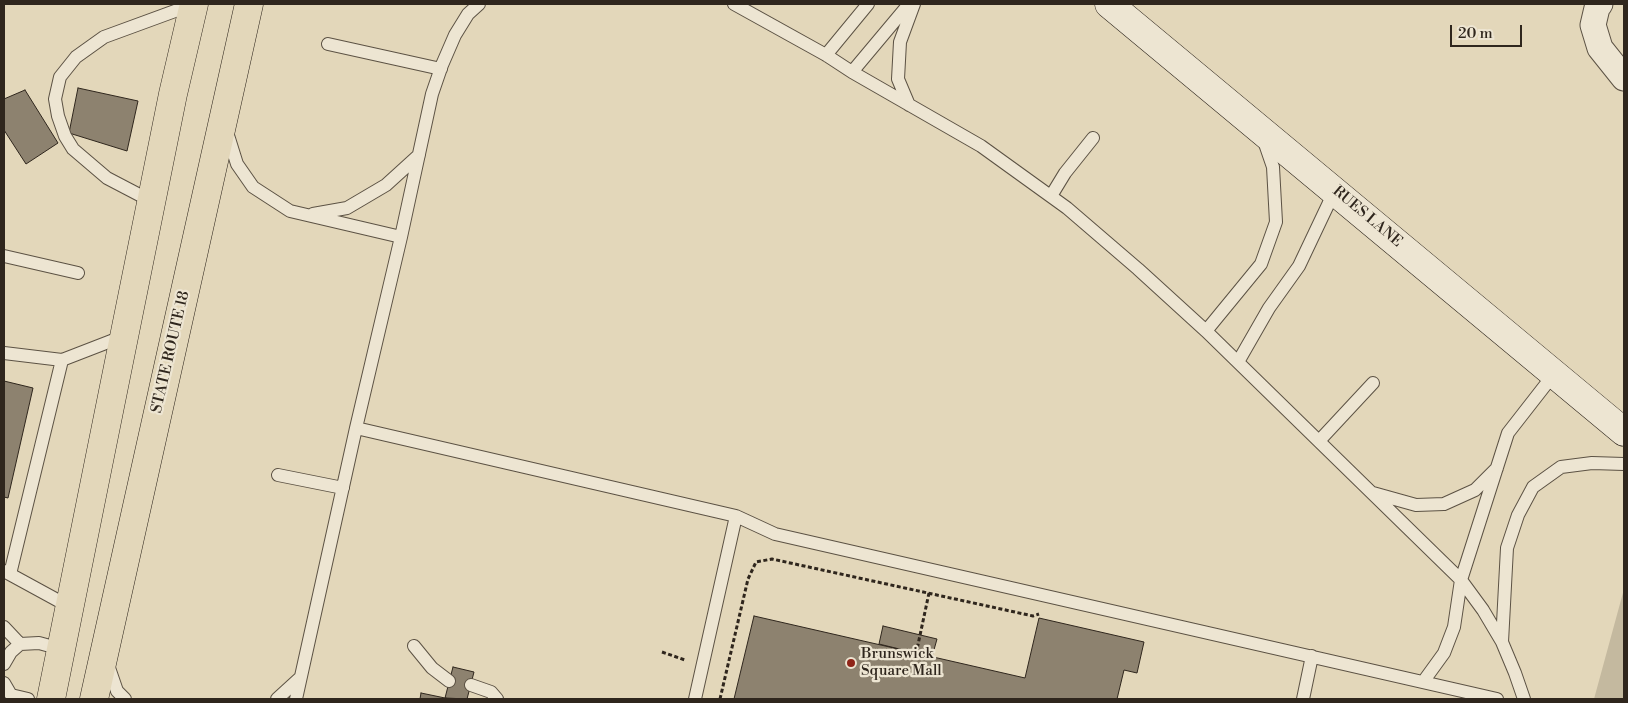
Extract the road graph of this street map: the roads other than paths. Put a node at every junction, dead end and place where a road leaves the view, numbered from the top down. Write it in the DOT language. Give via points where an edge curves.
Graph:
graph roads {
  1 [pos="194,4"];
  2 [pos="249,4"];
  3 [pos="479,4"];
  4 [pos="734,4"];
  5 [pos="868,4"];
  6 [pos="909,4"];
  7 [pos="914,4"];
  8 [pos="1109,4"];
  9 [pos="1600,4"];
  10 [pos="328,44"];
  11 [pos="826,55"];
  12 [pos="440,69"];
  13 [pos="852,72"];
  14 [pos="1624,78"];
  15 [pos="909,105"];
  16 [pos="223,121"];
  17 [pos="1259,128"];
  18 [pos="1093,138"];
  19 [pos="419,155"];
  20 [pos="1335,190"];
  21 [pos="1051,196"];
  22 [pos="152,201"];
  23 [pos="305,215"];
  24 [pos="401,237"];
  25 [pos="4,256"];
  26 [pos="78,274"];
  27 [pos="1206,331"];
  28 [pos="124,336"];
  29 [pos="4,353"];
  30 [pos="62,360"];
  31 [pos="1238,362"];
  32 [pos="1554,374"];
  33 [pos="1373,383"];
  34 [pos="356,428"];
  35 [pos="1624,432"];
  36 [pos="1319,441"];
  37 [pos="1624,464"];
  38 [pos="1498,467"];
  39 [pos="278,475"];
  40 [pos="343,488"];
  41 [pos="1372,492"];
  42 [pos="736,516"];
  43 [pos="7,572"];
  44 [pos="1461,580"];
  45 [pos="70,607"];
  46 [pos="4,627"];
  47 [pos="1502,642"];
  48 [pos="20,644"];
  49 [pos="414,646"];
  50 [pos="61,649"];
  51 [pos="104,653"];
  52 [pos="1312,656"];
  53 [pos="4,664"];
  54 [pos="300,678"];
  55 [pos="449,680"];
  56 [pos="1423,682"];
  57 [pos="4,683"];
  58 [pos="471,685"];
  59 [pos="28,699"];
  60 [pos="51,699"];
  61 [pos="94,699"];
  62 [pos="125,699"];
  63 [pos="277,699"];
  64 [pos="296,699"];
  65 [pos="497,699"];
  66 [pos="695,699"];
  67 [pos="1302,699"];
  68 [pos="1497,699"];
  69 [pos="1524,699"];
  1 -- 22 [label="highway"];
  1 -- 22 [label="lane" via="104,37 76,57 60,77 55,99 64,136 73,149 107,178"];
  2 -- 16 [label="highway, STATE ROUTE 18"];
  3 -- 12 [label="lane" via="468,14 455,35"];
  4 -- 11 [label="lane"];
  5 -- 11 [label="lane"];
  6 -- 13 [label="lane"];
  7 -- 15 [label="lane" via="900,42 898,78"];
  8 -- 17 [label="main road, RUES LANE"];
  9 -- 14 [label="street" via="1593,25 1600,48"];
  10 -- 12 [label="lane"];
  11 -- 13 [label="lane"];
  12 -- 19 [label="lane"];
  13 -- 15 [label="lane"];
  15 -- 21 [label="lane" via="980,146"];
  16 -- 23 [label="lane" via="237,164 253,187 290,211"];
  16 -- 51 [label="highway, STATE ROUTE 18"];
  17 -- 20 [label="main road, RUES LANE"];
  17 -- 27 [label="lane" via="1273,166 1276,222 1261,264"];
  18 -- 21 [label="lane"];
  19 -- 23 [label="lane" via="386,185 347,208"];
  19 -- 24 [label="lane"];
  20 -- 31 [label="lane" via="1299,266 1269,308"];
  20 -- 32 [label="main road, RUES LANE"];
  21 -- 27 [label="lane" via="1138,268"];
  22 -- 28 [label="highway"];
  23 -- 24 [label="lane"];
  24 -- 34 [label="lane"];
  25 -- 26 [label="lane"];
  27 -- 31 [label="lane"];
  28 -- 30 [label="lane"];
  28 -- 45 [label="highway"];
  29 -- 30 [label="lane"];
  30 -- 43 [label="lane"];
  31 -- 36 [label="lane"];
  32 -- 35 [label="main road, RUES LANE"];
  32 -- 38 [label="lane" via="1508,433"];
  33 -- 36 [label="lane"];
  34 -- 40 [label="lane"];
  34 -- 42 [label="lane"];
  36 -- 41 [label="lane"];
  37 -- 47 [label="lane" via="1592,463 1561,467 1533,487 1518,515 1507,548"];
  38 -- 41 [label="lane" via="1475,490 1444,504 1416,505"];
  38 -- 44 [label="lane"];
  39 -- 40 [label="lane"];
  40 -- 54 [label="lane"];
  41 -- 44 [label="lane"];
  42 -- 52 [label="lane" via="775,534"];
  42 -- 66 [label="lane"];
  43 -- 45 [label="lane"];
  44 -- 47 [label="lane"];
  44 -- 56 [label="lane" via="1454,627 1444,653"];
  45 -- 50 [label="highway"];
  46 -- 48 [label="lane"];
  47 -- 69 [label="lane"];
  48 -- 50 [label="lane" via="39,643"];
  48 -- 53 [label="lane"];
  49 -- 55 [label="lane" via="432,668"];
  50 -- 60 [label="highway"];
  51 -- 61 [label="highway, STATE ROUTE 18"];
  51 -- 62 [label="lane" via="117,691"];
  52 -- 56 [label="lane"];
  52 -- 67 [label="lane"];
  54 -- 63 [label="lane"];
  54 -- 64 [label="lane"];
  56 -- 68 [label="lane"];
  57 -- 59 [label="lane" via="11,696"];
  58 -- 65 [label="lane" via="490,692"];
}
